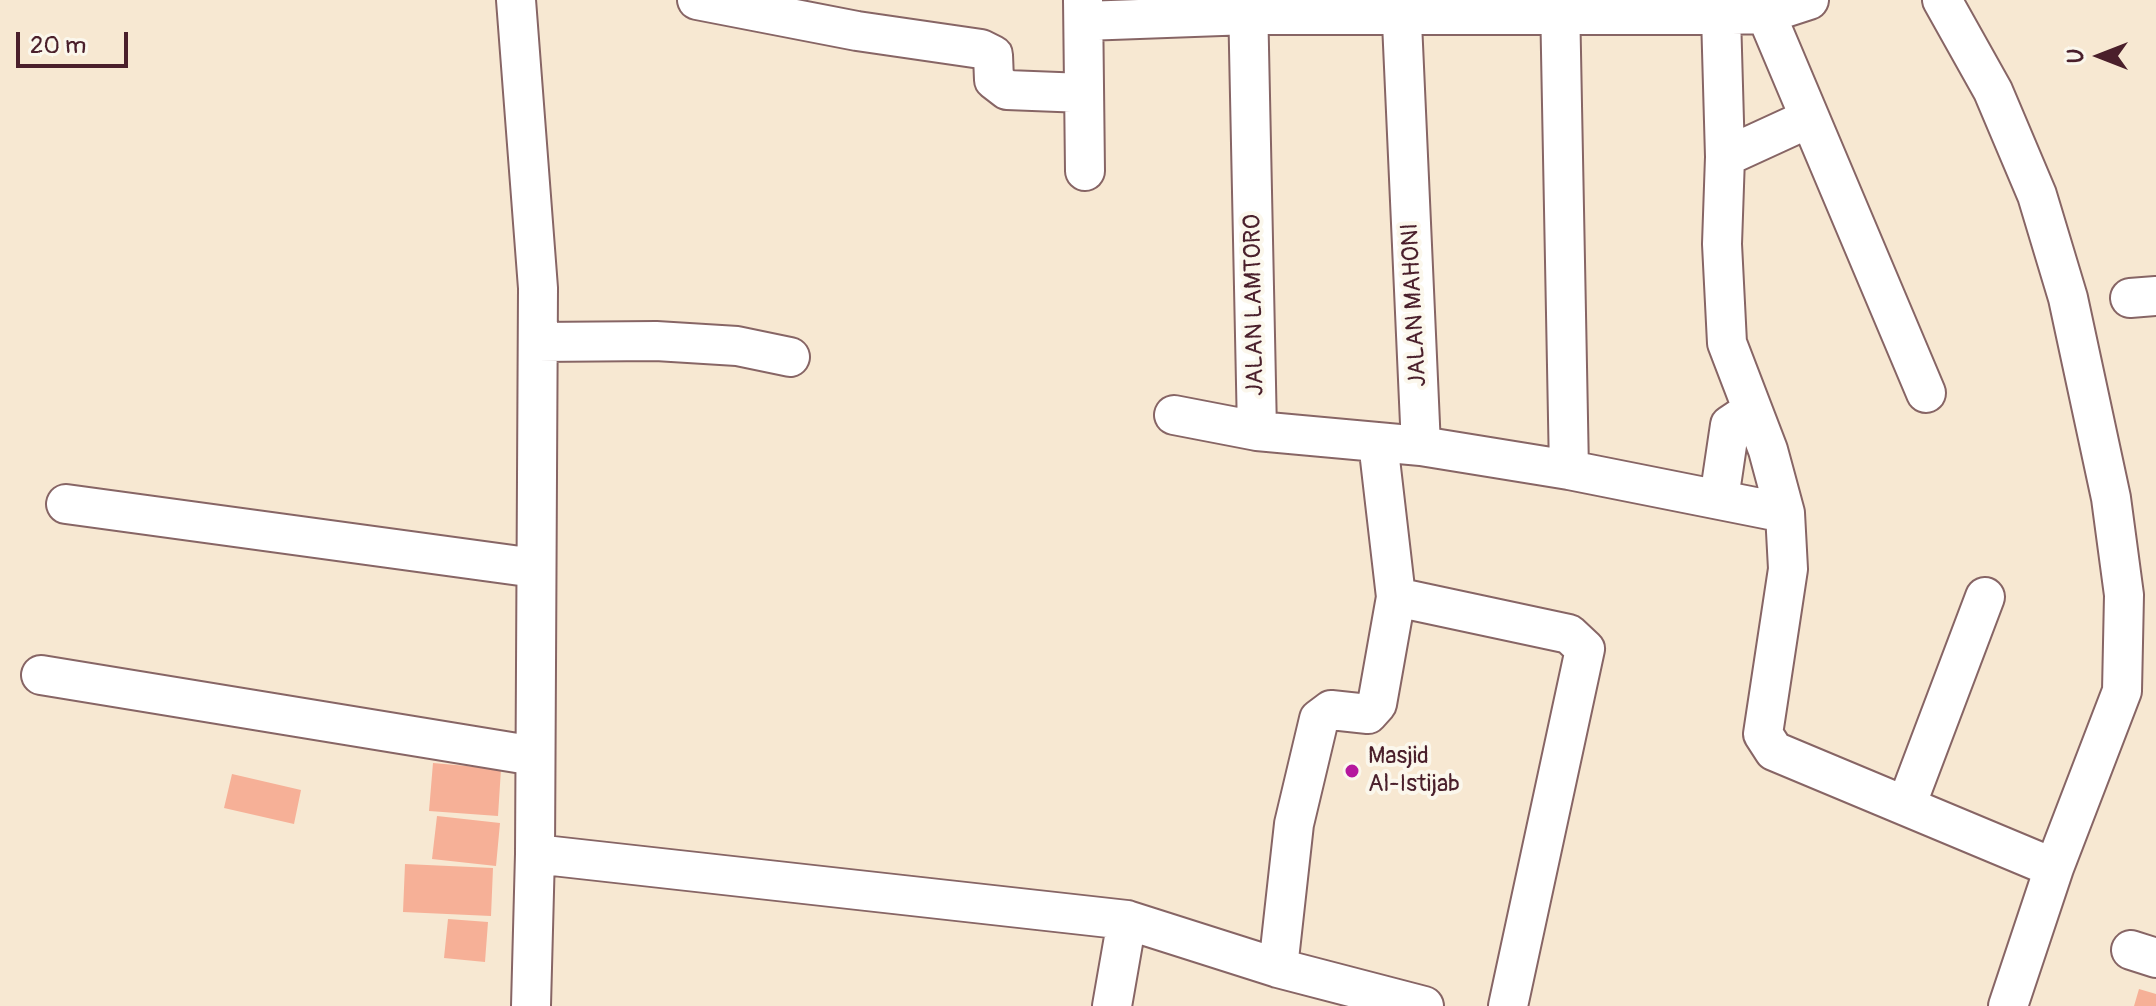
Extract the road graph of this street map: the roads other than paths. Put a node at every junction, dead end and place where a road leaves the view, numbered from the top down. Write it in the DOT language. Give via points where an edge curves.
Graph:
graph roads {
  1 [pos="516,0"];
  2 [pos="697,0"];
  3 [pos="1809,0"];
  4 [pos="1942,0"];
  5 [pos="1248,8"];
  6 [pos="1402,8"];
  7 [pos="1561,8"];
  8 [pos="1721,8"];
  9 [pos="1084,10"];
  10 [pos="1766,14"];
  11 [pos="1084,93"];
  12 [pos="1810,118"];
  13 [pos="1725,157"];
  14 [pos="1085,171"];
  15 [pos="538,342"];
  16 [pos="790,357"];
  17 [pos="1926,393"];
  18 [pos="1751,411"];
  19 [pos="1174,415"];
  20 [pos="1257,431"];
  21 [pos="1378,442"];
  22 [pos="1421,446"];
  23 [pos="1569,470"];
  24 [pos="1719,499"];
  25 [pos="66,504"];
  26 [pos="1785,513"];
  27 [pos="535,568"];
  28 [pos="1396,597"];
  29 [pos="1985,597"];
  30 [pos="41,675"];
  31 [pos="535,756"];
  32 [pos="1906,806"];
  33 [pos="535,854"];
  34 [pos="2054,868"];
  35 [pos="1127,920"];
  36 [pos="1278,968"];
  37 [pos="531,1006"];
  38 [pos="1112,1006"];
  39 [pos="1424,1006"];
  40 [pos="1508,1006"];
  41 [pos="2008,1006"];
  1 -- 15 [label="street"];
  2 -- 11 [label="street" via="981,49 993,55 994,80 1007,90"];
  3 -- 10 [label="street"];
  4 -- 34 [label="street" via="1993,91 2037,195 2068,298 2111,498 2124,595 2122,691"];
  5 -- 6 [label="street"];
  5 -- 9 [label="street"];
  5 -- 20 [label="street, JALAN LAMTORO"];
  6 -- 7 [label="street"];
  6 -- 22 [label="street, JALAN MAHONI"];
  7 -- 8 [label="street"];
  7 -- 23 [label="street"];
  8 -- 10 [label="street"];
  8 -- 13 [label="street"];
  9 -- 11 [label="street"];
  10 -- 12 [label="street"];
  11 -- 14 [label="street"];
  12 -- 13 [label="street"];
  12 -- 17 [label="street"];
  13 -- 18 [label="street" via="1727,343"];
  15 -- 16 [label="street" via="656,341 737,346"];
  15 -- 27 [label="street"];
  18 -- 24 [label="street" via="1730,425"];
  18 -- 26 [label="street"];
  19 -- 20 [label="street"];
  20 -- 21 [label="street, JALAN LAMTORO"];
  21 -- 22 [label="street, JALAN LAMTORO"];
  21 -- 28 [label="street"];
  22 -- 23 [label="street"];
  23 -- 24 [label="street"];
  24 -- 26 [label="street"];
  25 -- 27 [label="street"];
  26 -- 32 [label="street" via="1788,569 1763,734 1774,751"];
  27 -- 31 [label="street"];
  28 -- 36 [label="street" via="1374,711 1331,710 1319,719 1294,824"];
  28 -- 40 [label="street" via="1569,634 1585,649"];
  29 -- 32 [label="street"];
  30 -- 31 [label="street"];
  31 -- 33 [label="street"];
  32 -- 34 [label="street"];
  33 -- 35 [label="street"];
  33 -- 37 [label="street"];
  34 -- 41 [label="street"];
  35 -- 36 [label="street"];
  35 -- 38 [label="street"];
  36 -- 39 [label="street"];
}
